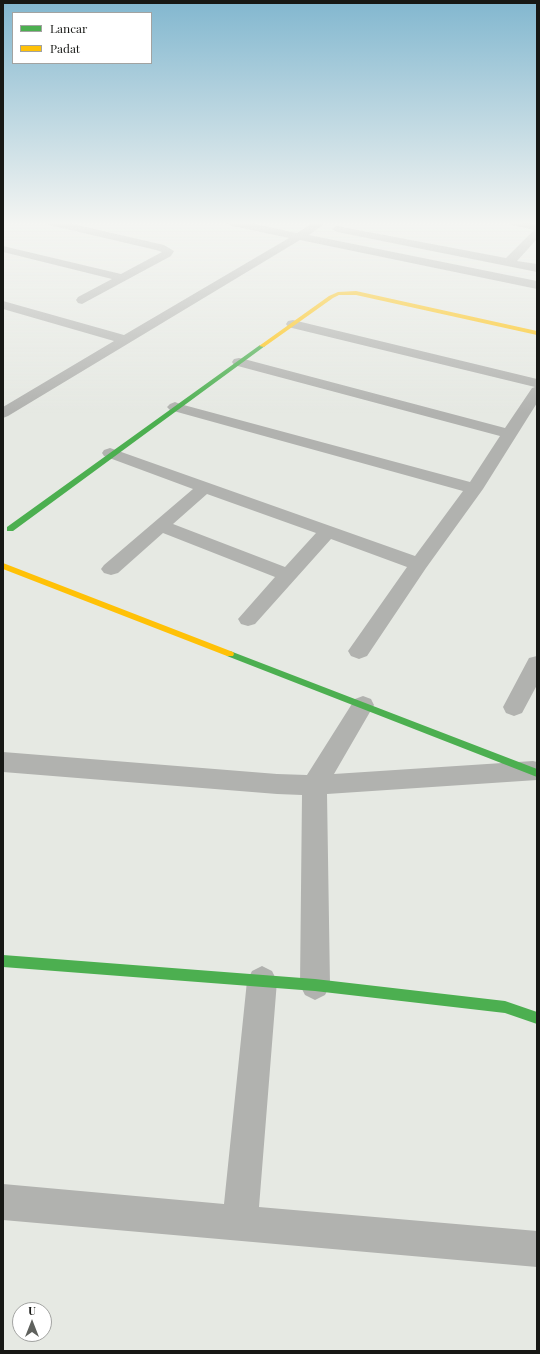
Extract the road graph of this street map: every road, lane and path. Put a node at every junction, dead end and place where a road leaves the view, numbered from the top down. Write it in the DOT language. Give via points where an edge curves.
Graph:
graph roads {
  1 [pos="107,286"];
  2 [pos="216,286"];
  3 [pos="82,300"];
  4 [pos="3,305"];
  5 [pos="293,324"];
  6 [pos="537,333"];
  7 [pos="126,340"];
  8 [pos="239,362"];
  9 [pos="537,383"];
  10 [pos="537,391"];
  11 [pos="175,407"];
  12 [pos="3,413"];
  13 [pos="509,434"];
  14 [pos="110,453"];
  15 [pos="205,487"];
  16 [pos="474,489"];
  17 [pos="161,526"];
  18 [pos="10,529"];
  19 [pos="328,531"];
  20 [pos="419,564"];
  21 [pos="3,566"];
  22 [pos="111,569"];
  23 [pos="288,575"];
  24 [pos="248,619"];
  25 [pos="359,651"];
  26 [pos="537,664"];
  27 [pos="362,705"];
  28 [pos="514,707"];
  29 [pos="3,762"];
  30 [pos="535,772"];
  31 [pos="314,785"];
  32 [pos="3,961"];
  33 [pos="262,981"];
  34 [pos="315,985"];
  35 [pos="537,1018"];
  36 [pos="3,1202"];
  37 [pos="240,1222"];
  38 [pos="537,1249"];
  1 -- 3 [label="street"];
  2 -- 7 [label="street"];
  4 -- 7 [label="street"];
  5 -- 6 [label="street" via="331,297 356,293"];
  5 -- 8 [label="street"];
  5 -- 9 [label="street"];
  7 -- 12 [label="street"];
  8 -- 11 [label="street"];
  8 -- 13 [label="street"];
  10 -- 13 [label="street"];
  11 -- 14 [label="street"];
  11 -- 16 [label="street"];
  13 -- 16 [label="street"];
  14 -- 15 [label="street"];
  14 -- 18 [label="street"];
  15 -- 17 [label="street"];
  15 -- 19 [label="street"];
  16 -- 20 [label="street"];
  17 -- 22 [label="street"];
  17 -- 23 [label="street"];
  19 -- 20 [label="street"];
  19 -- 23 [label="street"];
  20 -- 25 [label="street"];
  21 -- 27 [label="street"];
  23 -- 24 [label="street"];
  26 -- 28 [label="street"];
  27 -- 30 [label="street"];
  27 -- 31 [label="street"];
  29 -- 31 [label="street"];
  30 -- 31 [label="street"];
  31 -- 34 [label="street"];
  32 -- 33 [label="street"];
  33 -- 34 [label="street"];
  33 -- 37 [label="street"];
  34 -- 35 [label="street" via="505,1007"];
  36 -- 37 [label="street"];
  37 -- 38 [label="street"];
}
